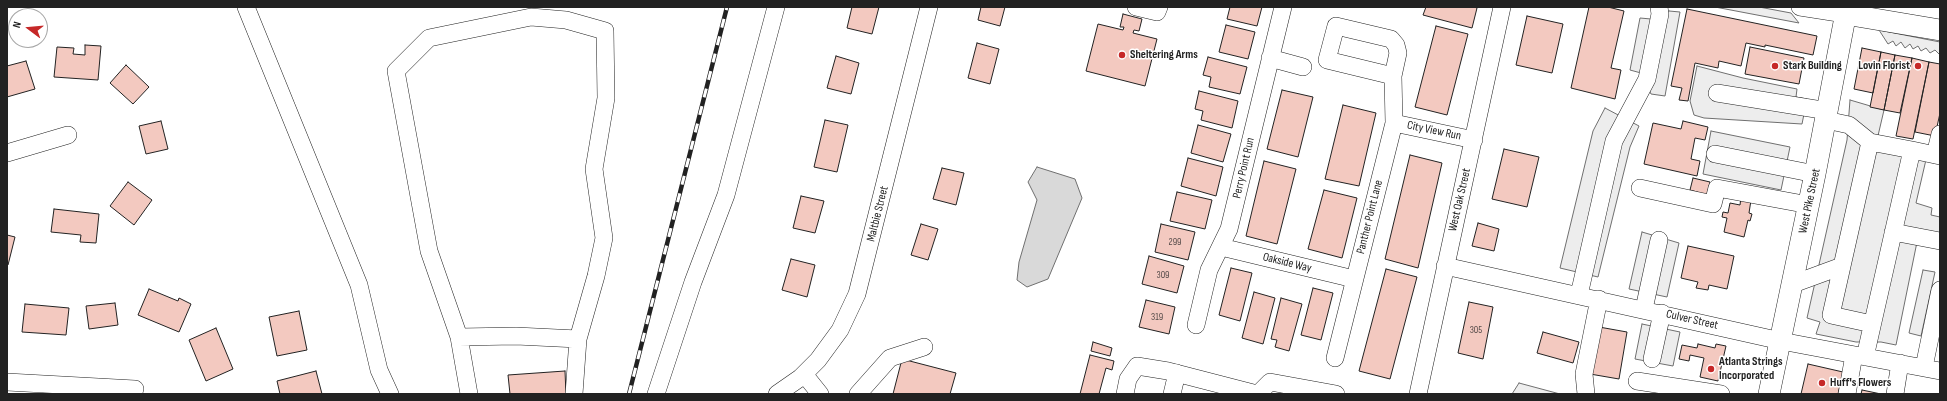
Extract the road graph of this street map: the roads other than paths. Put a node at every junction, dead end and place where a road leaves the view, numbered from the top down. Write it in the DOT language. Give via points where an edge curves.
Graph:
graph roads {
  1 [pos="246,7"];
  2 [pos="776,7"];
  3 [pos="929,7"];
  4 [pos="1136,7"];
  5 [pos="1159,7"];
  6 [pos="1283,7"];
  7 [pos="1502,7"];
  8 [pos="1658,7"];
  9 [pos="1800,7"];
  10 [pos="1846,11"];
  11 [pos="1940,30"];
  12 [pos="1270,58"];
  13 [pos="1303,67"];
  14 [pos="1393,76"];
  15 [pos="1717,93"];
  16 [pos="1827,116"];
  17 [pos="1394,123"];
  18 [pos="1940,134"];
  19 [pos="68,135"];
  20 [pos="1474,140"];
  21 [pos="1870,142"];
  22 [pos="1912,150"];
  23 [pos="7,154"];
  24 [pos="1715,154"];
  25 [pos="1938,156"];
  26 [pos="1815,174"];
  27 [pos="1640,188"];
  28 [pos="1809,205"];
  29 [pos="1893,232"];
  30 [pos="1659,240"];
  31 [pos="1940,241"];
  32 [pos="1221,247"];
  33 [pos="1446,266"];
  34 [pos="1842,266"];
  35 [pos="1354,280"];
  36 [pos="1793,284"];
  37 [pos="1940,290"];
  38 [pos="1579,295"];
  39 [pos="1599,299"];
  40 [pos="1644,309"];
  41 [pos="1938,311"];
  42 [pos="1662,313"];
  43 [pos="1872,324"];
  44 [pos="1196,325"];
  45 [pos="459,337"];
  46 [pos="578,339"];
  47 [pos="1781,341"];
  48 [pos="924,347"];
  49 [pos="1860,356"];
  50 [pos="1335,358"];
  51 [pos="1652,359"];
  52 [pos="1900,363"];
  53 [pos="1932,369"];
  54 [pos="1177,373"];
  55 [pos="804,374"];
  56 [pos="1637,381"];
  57 [pos="7,382"];
  58 [pos="135,389"];
  59 [pos="1224,390"];
  60 [pos="390,394"];
  61 [pos="469,394"];
  62 [pos="574,394"];
  63 [pos="656,394"];
  64 [pos="777,394"];
  65 [pos="820,394"];
  66 [pos="858,394"];
  67 [pos="1125,394"];
  68 [pos="1172,394"];
  69 [pos="1258,394"];
  70 [pos="1336,394"];
  71 [pos="1418,394"];
  72 [pos="1586,394"];
  73 [pos="1722,394"];
  74 [pos="1769,394"];
  75 [pos="1847,394"];
  76 [pos="1895,394"];
  1 -- 60 [label="street" via="359,285 379,370"];
  2 -- 63 [label="street" via="726,195 693,282"];
  3 -- 55 [label="street, Maltbie Street" via="857,294 840,330"];
  4 -- 5 [label="street" via="1157,12"];
  6 -- 12 [label="street, Perry Point Run"];
  7 -- 20 [label="street, West Oak Street"];
  8 -- 38 [label="street" via="1660,14 1647,79 1614,141"];
  9 -- 10 [label="street"];
  10 -- 11 [label="main road"];
  10 -- 16 [label="main road, West Pike Street"];
  12 -- 13 [label="street"];
  12 -- 32 [label="street, Perry Point Run" via="1229,229"];
  14 -- 17 [label="street, Panther Point Lane"];
  15 -- 16 [label="street"];
  16 -- 21 [label="street" via="1849,125"];
  16 -- 26 [label="main road, West Pike Street"];
  17 -- 20 [label="street, City View Run"];
  17 -- 35 [label="street, Panther Point Lane"];
  18 -- 25 [label="street"];
  19 -- 23 [label="street"];
  20 -- 33 [label="street, West Oak Street"];
  21 -- 22 [label="street"];
  21 -- 34 [label="street"];
  22 -- 25 [label="street"];
  22 -- 29 [label="street"];
  24 -- 26 [label="street"];
  26 -- 28 [label="main road, West Pike Street"];
  27 -- 28 [label="street" via="1713,204 1717,188"];
  28 -- 36 [label="main road, West Pike Street"];
  29 -- 31 [label="street"];
  29 -- 43 [label="street"];
  30 -- 40 [label="street"];
  32 -- 35 [label="street, Oakside Way"];
  32 -- 44 [label="street, Perry Point Run" via="1209,270"];
  33 -- 38 [label="street, Culver Street"];
  33 -- 71 [label="street, West Oak Street"];
  34 -- 36 [label="street"];
  34 -- 43 [label="street" via="1831,315"];
  35 -- 50 [label="street, Panther Point Lane"];
  36 -- 47 [label="main road, West Pike Street"];
  37 -- 41 [label="street"];
  38 -- 39 [label="street, Culver Street"];
  39 -- 40 [label="street, Culver Street"];
  39 -- 72 [label="street" via="1584,374"];
  40 -- 42 [label="street, Culver Street"];
  41 -- 53 [label="street"];
  42 -- 47 [label="street, Culver Street"];
  42 -- 51 [label="street"];
  43 -- 49 [label="street"];
  45 -- 46 [label="street"];
  45 -- 46 [label="street" via="428,251 396,70 429,38 531,17 566,20 605,31 606,98 594,169 604,238"];
  45 -- 61 [label="street"];
  46 -- 62 [label="street"];
  47 -- 49 [label="street, Culver Street"];
  47 -- 74 [label="main road, West Pike Street"];
  48 -- 66 [label="street" via="890,358"];
  49 -- 52 [label="street, Culver Street"];
  49 -- 75 [label="street"];
  52 -- 53 [label="street, Culver Street"];
  52 -- 76 [label="street"];
  54 -- 59 [label="street"];
  54 -- 67 [label="street" via="1137,366 1128,379"];
  54 -- 68 [label="street"];
  55 -- 64 [label="street, Maltbie Street"];
  55 -- 65 [label="street"];
  56 -- 73 [label="street"];
  57 -- 58 [label="street"];
  59 -- 69 [label="street"];
  69 -- 70 [label="street" via="1270,382"];
}
